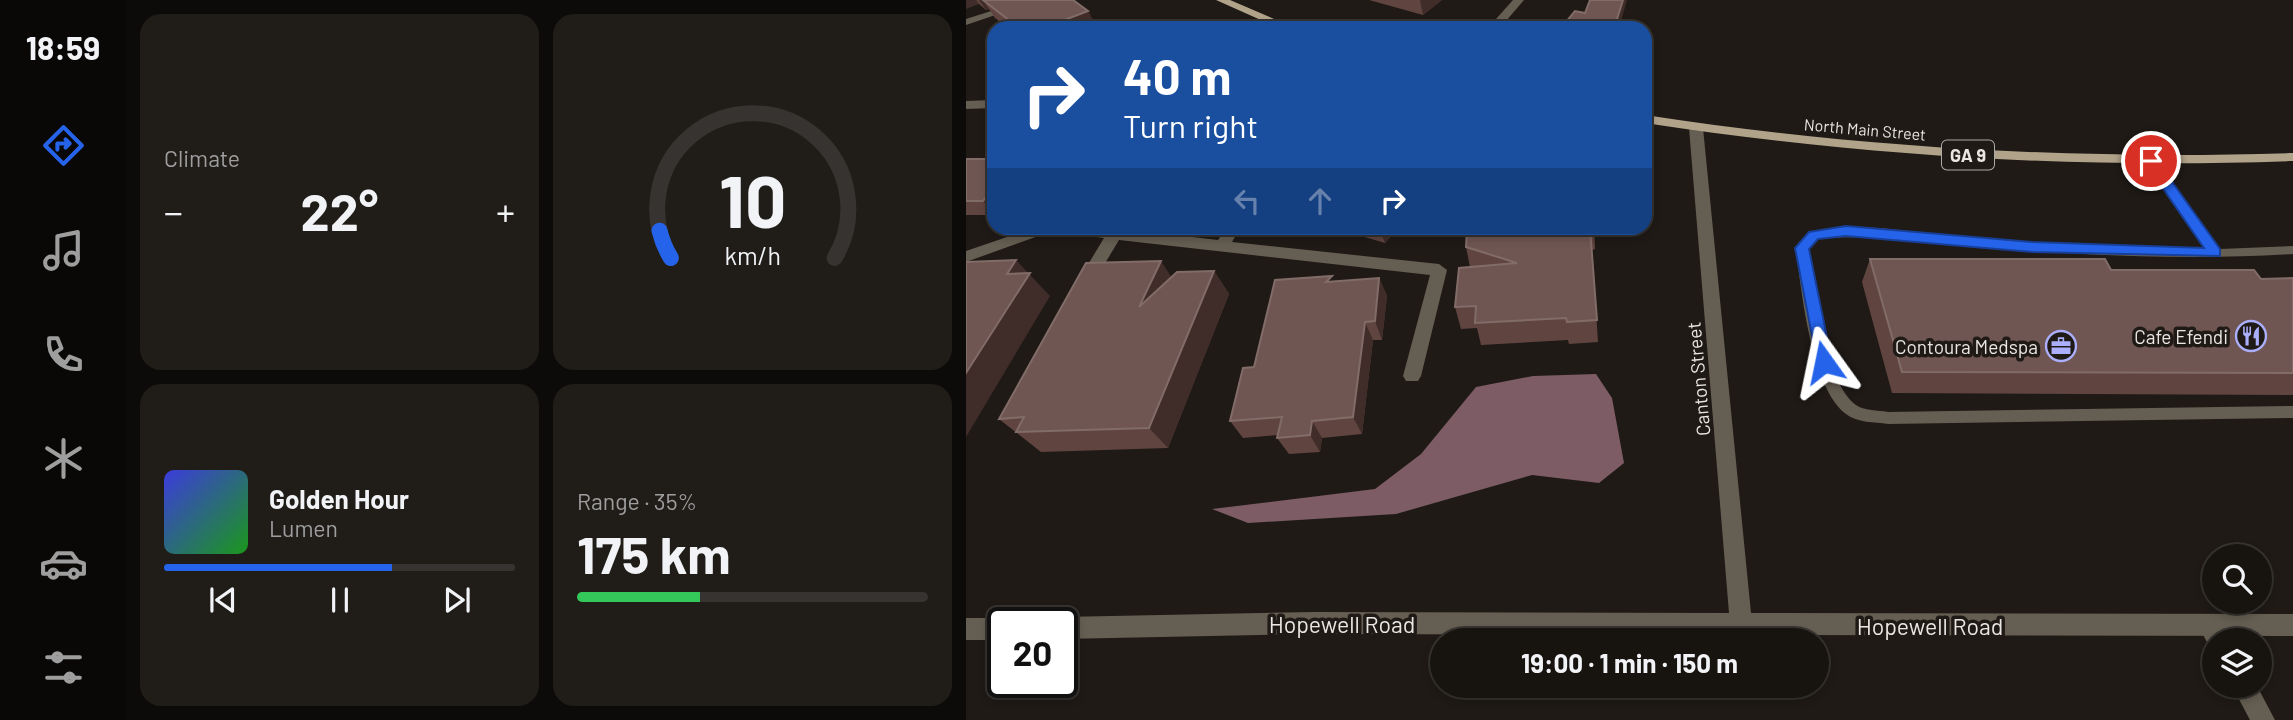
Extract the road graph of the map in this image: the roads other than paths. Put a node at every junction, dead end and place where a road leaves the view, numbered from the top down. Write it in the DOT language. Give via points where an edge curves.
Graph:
graph roads {
  1 [pos="1035,0"];
  2 [pos="1221,0"];
  3 [pos="1519,0"];
  4 [pos="1272,21"];
  5 [pos="1500,21"];
  6 [pos="966,22"];
  7 [pos="987,104"];
  8 [pos="966,105"];
  9 [pos="1652,120"];
  10 [pos="1696,128"];
  11 [pos="2293,158"];
  12 [pos="2151,161"];
  13 [pos="1027,235"];
  14 [pos="1114,235"];
  15 [pos="1133,235"];
  16 [pos="1229,235"];
  17 [pos="1223,245"];
  18 [pos="2293,250"];
  19 [pos="2216,253"];
  20 [pos="966,257"];
  21 [pos="1079,293"];
  22 [pos="1412,376"];
  23 [pos="2293,412"];
  24 [pos="2293,625"];
  25 [pos="1741,626"];
  26 [pos="1078,628"];
  27 [pos="2263,628"];
  28 [pos="966,629"];
  29 [pos="987,629"];
  30 [pos="2202,633"];
  31 [pos="2251,698"];
  32 [pos="2263,720"];
  1 -- 6 [label="lane"];
  2 -- 4 [label="main road"];
  3 -- 5 [label="street"];
  7 -- 8 [label="street"];
  9 -- 10 [label="main road, North Main Street / GA 9"];
  10 -- 12 [label="main road, North Main Street / GA 9" via="1898,151"];
  10 -- 25 [label="street, Canton Street"];
  11 -- 12 [label="main road, North Main Street / GA 9"];
  12 -- 19 [label="lane"];
  13 -- 20 [label="street"];
  14 -- 21 [label="street"];
  15 -- 17 [label="street"];
  16 -- 17 [label="street"];
  17 -- 22 [label="street" via="1439,270"];
  18 -- 19 [label="lane"];
  19 -- 23 [label="lane" via="2032,247 1846,231 1814,235 1802,248 1824,362 1835,391 1852,411 1888,418"];
  24 -- 27 [label="street, Hopewell Road"];
  25 -- 26 [label="street, Hopewell Road" via="1314,623"];
  25 -- 30 [label="street, Hopewell Road"];
  28 -- 29 [label="street"];
  31 -- 32 [label="street"];
}
